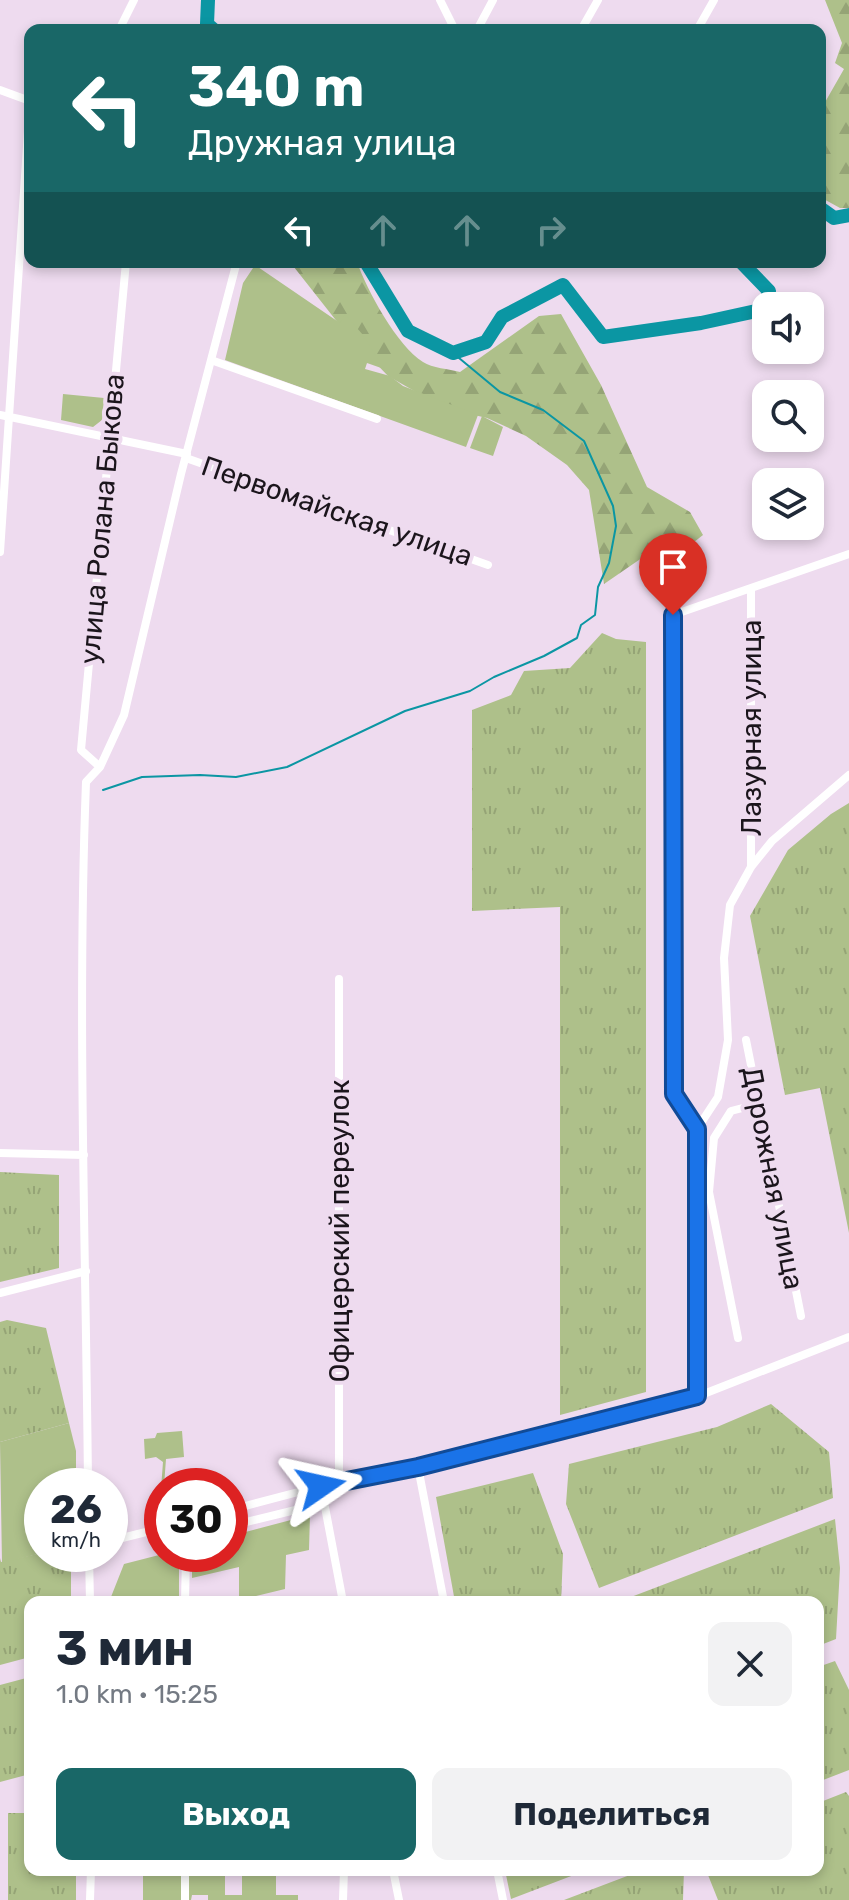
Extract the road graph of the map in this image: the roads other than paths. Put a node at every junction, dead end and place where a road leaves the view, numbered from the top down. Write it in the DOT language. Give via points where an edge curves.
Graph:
graph roads {
  1 [pos="134,0"];
  2 [pos="440,0"];
  3 [pos="493,0"];
  4 [pos="598,0"];
  5 [pos="714,0"];
  6 [pos="122,24"];
  7 [pos="452,24"];
  8 [pos="480,24"];
  9 [pos="584,24"];
  10 [pos="700,24"];
  11 [pos="0,90"];
  12 [pos="24,99"];
  13 [pos="24,173"];
  14 [pos="125,268"];
  15 [pos="235,268"];
  16 [pos="211,360"];
  17 [pos="4,415"];
  18 [pos="377,419"];
  19 [pos="110,438"];
  20 [pos="186,456"];
  21 [pos="0,552"];
  22 [pos="849,554"];
  23 [pos="488,565"];
  24 [pos="751,589"];
  25 [pos="100,767"];
  26 [pos="849,775"];
  27 [pos="751,867"];
  28 [pos="339,979"];
  29 [pos="746,1040"];
  30 [pos="758,1104"];
  31 [pos="697,1129"];
  32 [pos="0,1153"];
  33 [pos="84,1155"];
  34 [pos="697,1192"];
  35 [pos="709,1192"];
  36 [pos="86,1271"];
  37 [pos="0,1293"];
  38 [pos="801,1316"];
  39 [pos="849,1337"];
  40 [pos="738,1338"];
  41 [pos="697,1396"];
  42 [pos="418,1467"];
  43 [pos="88,1468"];
  44 [pos="339,1482"];
  45 [pos="321,1486"];
  46 [pos="324,1503"];
  47 [pos="248,1505"];
  48 [pos="248,1522"];
  49 [pos="89,1572"];
  50 [pos="186,1572"];
  51 [pos="90,1596"];
  52 [pos="185,1596"];
  53 [pos="342,1596"];
  54 [pos="443,1596"];
  55 [pos="91,1876"];
  56 [pos="185,1876"];
  57 [pos="344,1876"];
  58 [pos="394,1876"];
  59 [pos="498,1876"];
  60 [pos="90,1900"];
  61 [pos="185,1900"];
  62 [pos="343,1900"];
  63 [pos="399,1900"];
  64 [pos="503,1900"];
  1 -- 6 [label="street"];
  2 -- 7 [label="street"];
  3 -- 8 [label="street"];
  4 -- 9 [label="street"];
  5 -- 10 [label="street"];
  11 -- 12 [label="street"];
  13 -- 17 [label="street"];
  14 -- 19 [label="street, улица Ролана Быкова"];
  15 -- 16 [label="street"];
  16 -- 18 [label="street"];
  16 -- 20 [label="street"];
  17 -- 19 [label="street, Первомайская улица"];
  17 -- 21 [label="street"];
  19 -- 20 [label="street, Первомайская улица"];
  19 -- 25 [label="street, улица Ролана Быкова" via="81,750"];
  20 -- 23 [label="street, Первомайская улица"];
  20 -- 25 [label="street" via="124,715"];
  22 -- 31 [label="street" via="673,615 674,1094"];
  24 -- 27 [label="street, Лазурная улица"];
  25 -- 33 [label="street" via="86,782 84,824"];
  26 -- 27 [label="street" via="772,841"];
  27 -- 31 [label="street" via="730,905 724,958 728,1040 718,1097"];
  28 -- 44 [label="street, Офицерский переулок"];
  29 -- 30 [label="street, Дорожная улица"];
  30 -- 35 [label="street" via="731,1111 714,1138"];
  30 -- 38 [label="street, Дорожная улица"];
  31 -- 34 [label="street"];
  32 -- 33 [label="street"];
  33 -- 36 [label="street"];
  34 -- 35 [label="street"];
  34 -- 41 [label="street"];
  35 -- 40 [label="street"];
  36 -- 37 [label="street"];
  36 -- 43 [label="street"];
  39 -- 41 [label="street"];
  41 -- 42 [label="street"];
  42 -- 44 [label="street"];
  42 -- 54 [label="street"];
  44 -- 45 [label="street"];
  45 -- 46 [label="street"];
  45 -- 47 [label="street"];
  46 -- 48 [label="street"];
  46 -- 53 [label="street"];
  49 -- 51 [label="street"];
  50 -- 52 [label="street"];
  55 -- 60 [label="street"];
  56 -- 61 [label="street"];
  57 -- 62 [label="street"];
  58 -- 63 [label="street"];
  59 -- 64 [label="street"];
}
